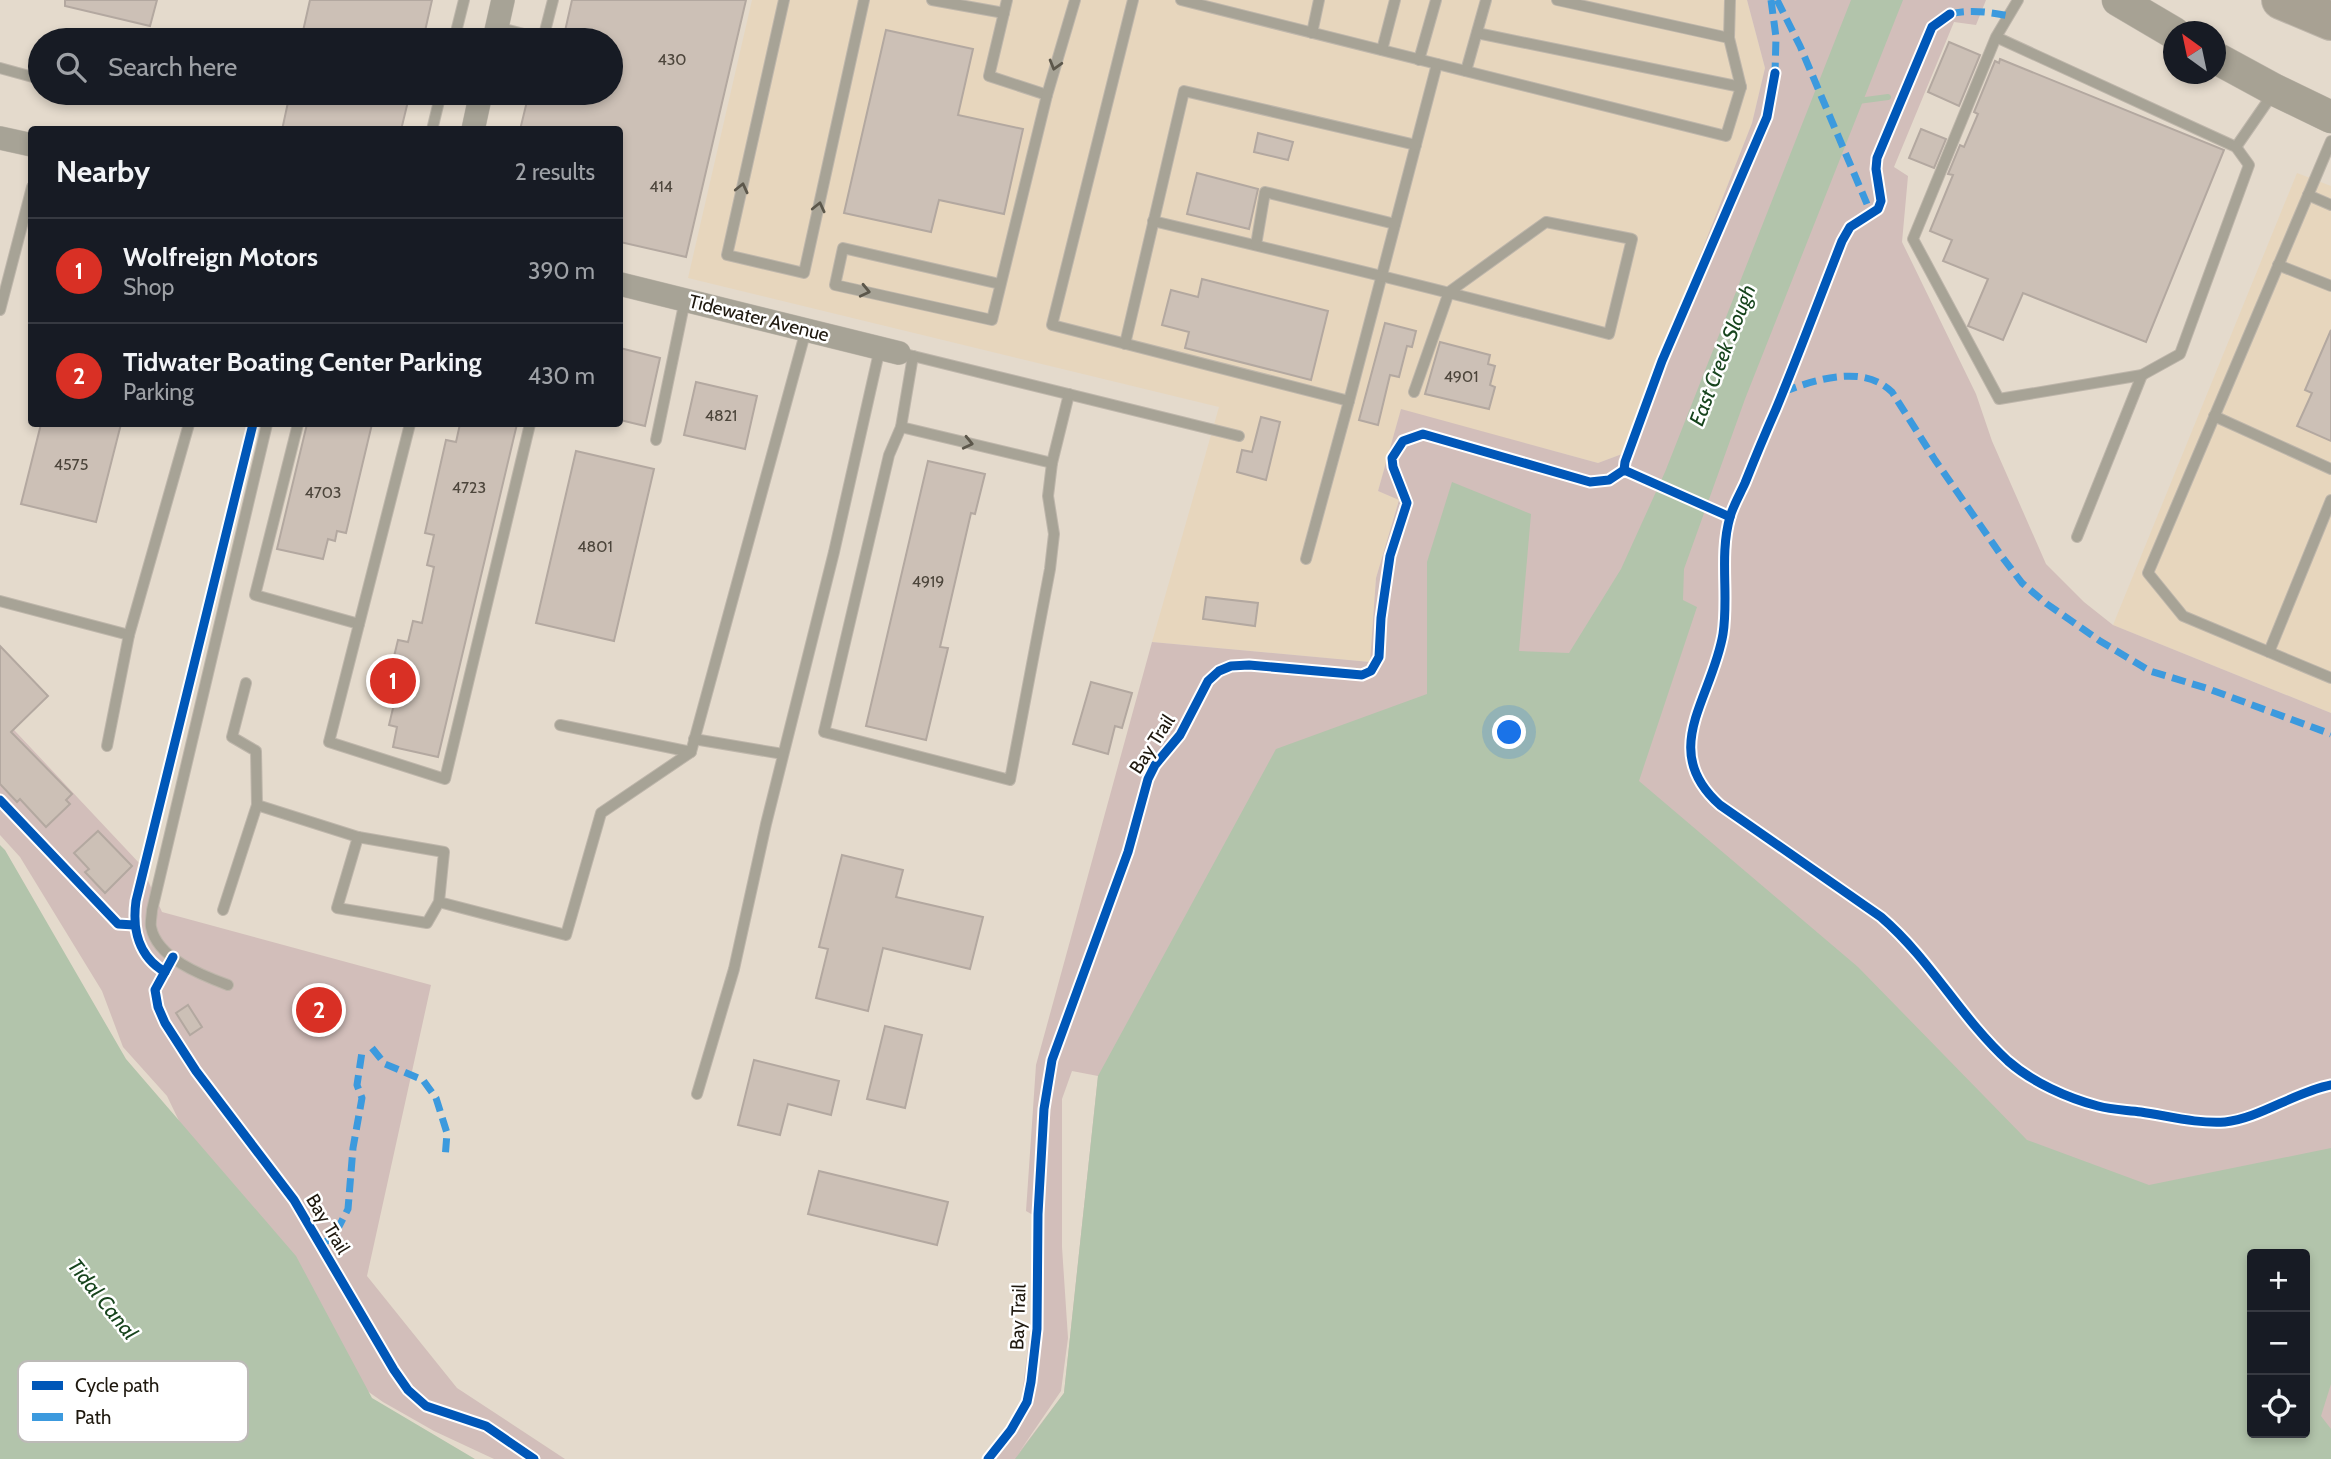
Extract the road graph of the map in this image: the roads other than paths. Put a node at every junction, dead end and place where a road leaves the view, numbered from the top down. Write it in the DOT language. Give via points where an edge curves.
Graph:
graph roads {
  1 [pos="464,0"];
  2 [pos="503,0"];
  3 [pos="553,0"];
  4 [pos="784,0"];
  5 [pos="864,0"];
  6 [pos="932,0"];
  7 [pos="1007,0"];
  8 [pos="1075,0"];
  9 [pos="1133,0"];
  10 [pos="1181,0"];
  11 [pos="1319,0"];
  12 [pos="1395,0"];
  13 [pos="1436,0"];
  14 [pos="1486,0"];
  15 [pos="1557,0"];
  16 [pos="1730,0"];
  17 [pos="2018,0"];
  18 [pos="2118,0"];
  19 [pos="2281,0"];
  20 [pos="1004,13"];
  21 [pos="2331,21"];
  22 [pos="2163,27"];
  23 [pos="457,28"];
  24 [pos="496,28"];
  25 [pos="546,28"];
  26 [pos="1312,33"];
  27 [pos="1477,33"];
  28 [pos="1996,37"];
  29 [pos="1729,38"];
  30 [pos="1382,50"];
  31 [pos="1419,60"];
  32 [pos="2226,63"];
  33 [pos="1437,64"];
  34 [pos="0,68"];
  35 [pos="1465,71"];
  36 [pos="28,76"];
  37 [pos="1741,87"];
  38 [pos="2275,90"];
  39 [pos="1047,95"];
  40 [pos="438,105"];
  41 [pos="478,105"];
  42 [pos="2331,117"];
  43 [pos="433,126"];
  44 [pos="473,126"];
  45 [pos="0,138"];
  46 [pos="2331,141"];
  47 [pos="28,144"];
  48 [pos="1416,145"];
  49 [pos="2236,147"];
  50 [pos="2308,195"];
  51 [pos="2331,205"];
  52 [pos="1153,221"];
  53 [pos="27,222"];
  54 [pos="1395,224"];
  55 [pos="1256,245"];
  56 [pos="2278,265"];
  57 [pos="1382,275"];
  58 [pos="1000,284"];
  59 [pos="623,285"];
  60 [pos="2331,286"];
  61 [pos="1449,292"];
  62 [pos="685,300"];
  63 [pos="0,310"];
  64 [pos="806,330"];
  65 [pos="1125,344"];
  66 [pos="897,352"];
  67 [pos="2142,375"];
  68 [pos="1414,392"];
  69 [pos="1069,394"];
  70 [pos="1349,401"];
  71 [pos="2214,416"];
  72 [pos="188,427"];
  73 [pos="266,427"];
  74 [pos="297,427"];
  75 [pos="409,427"];
  76 [pos="529,427"];
  77 [pos="901,427"];
  78 [pos="1239,436"];
  79 [pos="656,440"];
  80 [pos="1052,463"];
  81 [pos="2331,469"];
  82 [pos="2330,499"];
  83 [pos="2077,537"];
  84 [pos="1306,559"];
  85 [pos="0,601"];
  86 [pos="359,624"];
  87 [pos="130,635"];
  88 [pos="2269,652"];
  89 [pos="2331,678"];
  90 [pos="246,683"];
  91 [pos="560,724"];
  92 [pos="694,739"];
  93 [pos="107,746"];
  94 [pos="691,751"];
  95 [pos="783,754"];
  96 [pos="257,805"];
  97 [pos="358,837"];
  98 [pos="439,902"];
  99 [pos="223,910"];
  100 [pos="228,985"];
  101 [pos="697,1094"];
  1 -- 23 [label="lane"];
  2 -- 24 [label="street"];
  3 -- 25 [label="lane"];
  4 -- 5 [label="lane" via="727,255 804,273"];
  6 -- 20 [label="lane"];
  7 -- 20 [label="lane"];
  8 -- 39 [label="lane, one-way"];
  9 -- 65 [label="lane" via="1052,326"];
  10 -- 26 [label="lane"];
  11 -- 26 [label="lane"];
  12 -- 30 [label="lane"];
  13 -- 31 [label="lane"];
  14 -- 27 [label="lane"];
  15 -- 29 [label="lane"];
  16 -- 29 [label="lane"];
  17 -- 28 [label="lane"];
  18 -- 22 [label="main road"];
  19 -- 21 [label="highway"];
  20 -- 39 [label="lane" via="989,76"];
  26 -- 30 [label="lane"];
  27 -- 35 [label="lane"];
  27 -- 37 [label="lane"];
  28 -- 49 [label="lane"];
  28 -- 67 [label="lane" via="1913,239 1999,399"];
  29 -- 37 [label="lane"];
  30 -- 31 [label="lane"];
  31 -- 33 [label="lane"];
  32 -- 38 [label="main road"];
  33 -- 35 [label="lane"];
  33 -- 48 [label="lane"];
  34 -- 36 [label="lane"];
  35 -- 37 [label="lane" via="1726,136"];
  38 -- 42 [label="main road"];
  38 -- 49 [label="lane"];
  39 -- 58 [label="lane"];
  40 -- 43 [label="lane"];
  41 -- 44 [label="street"];
  45 -- 47 [label="street"];
  46 -- 50 [label="lane"];
  48 -- 52 [label="lane" via="1184,91"];
  48 -- 54 [label="lane"];
  49 -- 67 [label="lane" via="2249,165 2180,354"];
  50 -- 51 [label="lane"];
  50 -- 56 [label="lane"];
  52 -- 55 [label="lane"];
  52 -- 65 [label="lane"];
  53 -- 63 [label="lane"];
  54 -- 55 [label="lane" via="1265,192"];
  54 -- 57 [label="lane"];
  55 -- 57 [label="lane"];
  56 -- 60 [label="lane"];
  56 -- 71 [label="lane"];
  57 -- 61 [label="lane"];
  57 -- 70 [label="lane"];
  58 -- 58 [label="lane, one-way" via="843,248 835,285 992,320"];
  59 -- 62 [label="street, Tidewater Avenue"];
  61 -- 61 [label="lane" via="1609,334 1632,239 1546,222"];
  61 -- 68 [label="lane"];
  62 -- 64 [label="street, Tidewater Avenue"];
  62 -- 79 [label="lane"];
  64 -- 66 [label="street, Tidewater Avenue"];
  64 -- 92 [label="lane"];
  65 -- 70 [label="lane"];
  66 -- 69 [label="lane"];
  66 -- 77 [label="lane"];
  66 -- 95 [label="lane" via="834,552"];
  67 -- 83 [label="lane"];
  69 -- 78 [label="lane"];
  69 -- 80 [label="lane"];
  70 -- 84 [label="lane"];
  71 -- 81 [label="lane"];
  71 -- 88 [label="lane" via="2148,573 2183,617"];
  72 -- 87 [label="lane"];
  73 -- 100 [label="lane" via="152,910 151,927 167,953"];
  74 -- 86 [label="lane" via="255,595"];
  75 -- 86 [label="lane"];
  76 -- 86 [label="lane" via="444,779 329,742"];
  77 -- 80 [label="lane, one-way"];
  77 -- 80 [label="lane" via="889,455 824,732 1010,780 1050,569"];
  82 -- 88 [label="lane"];
  85 -- 87 [label="lane"];
  87 -- 93 [label="lane"];
  88 -- 89 [label="lane"];
  90 -- 96 [label="lane" via="232,737 256,751"];
  91 -- 94 [label="lane"];
  92 -- 94 [label="lane"];
  92 -- 95 [label="lane"];
  94 -- 98 [label="lane" via="601,813 566,934"];
  95 -- 101 [label="lane" via="734,969"];
  96 -- 97 [label="lane"];
  96 -- 99 [label="lane"];
  97 -- 98 [label="lane" via="444,852"];
  97 -- 98 [label="lane" via="337,908 428,923"];
}
